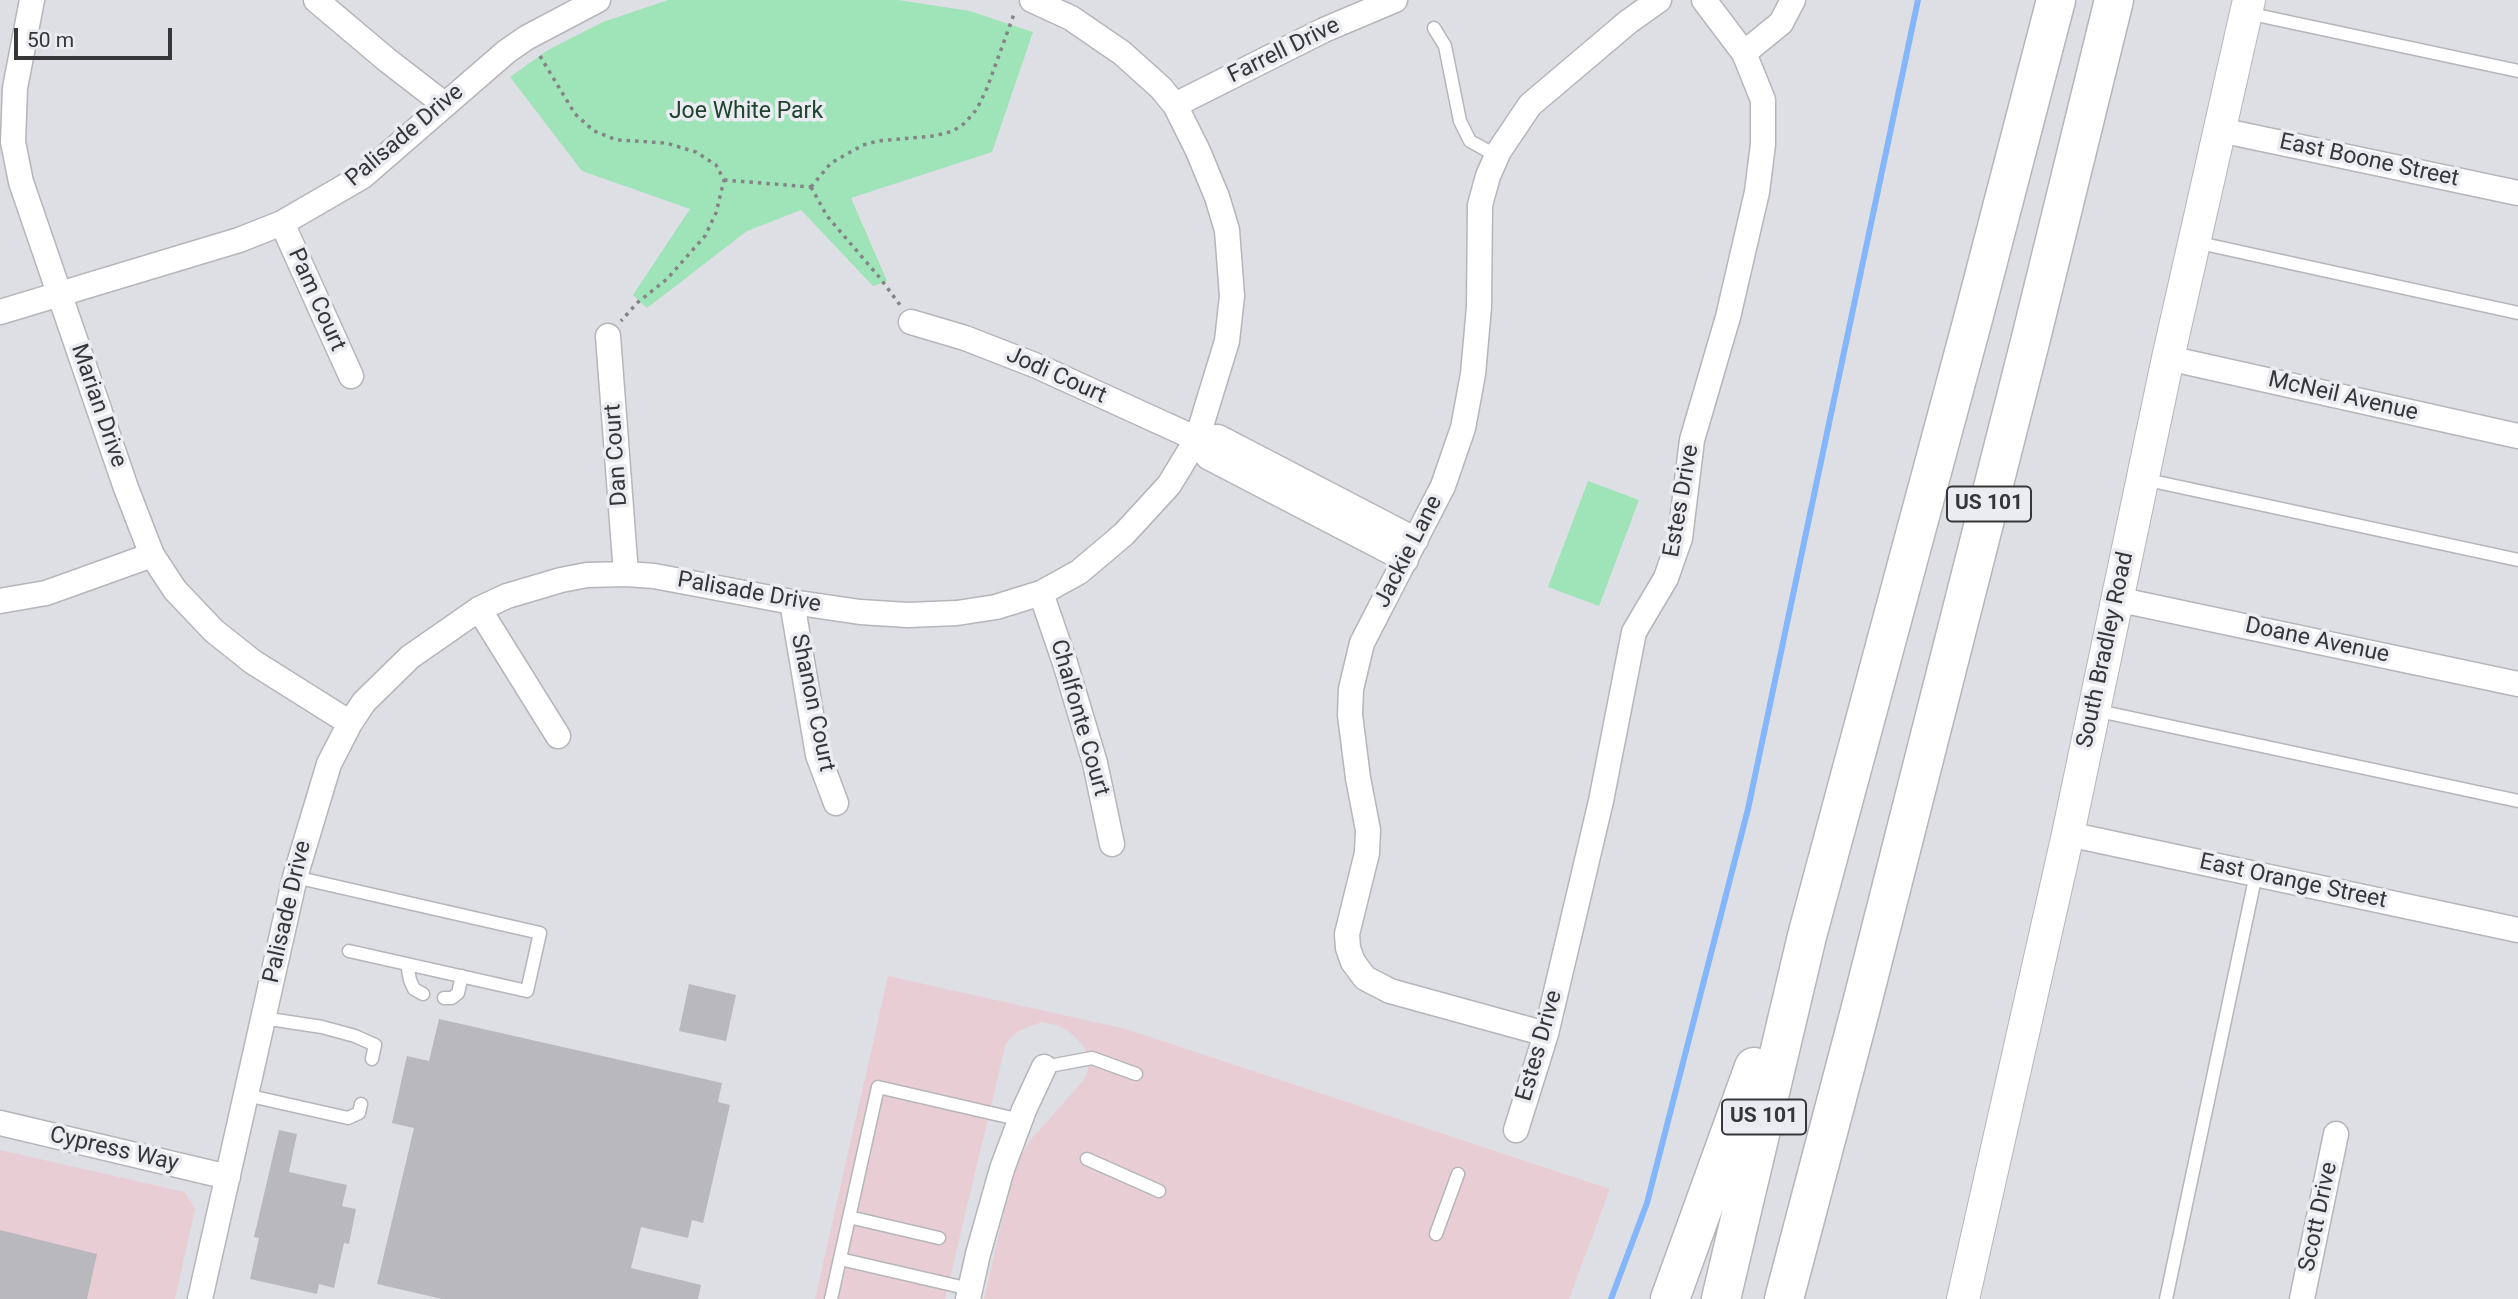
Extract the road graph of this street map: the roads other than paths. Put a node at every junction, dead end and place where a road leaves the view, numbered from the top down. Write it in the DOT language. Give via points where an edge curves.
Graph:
graph roads {
  1 [pos="32,0"];
  2 [pos="316,0"];
  3 [pos="598,0"];
  4 [pos="1395,0"];
  5 [pos="1658,0"];
  6 [pos="1704,0"];
  7 [pos="1793,0"];
  8 [pos="2056,0"];
  9 [pos="2114,0"];
  10 [pos="1023,6"];
  11 [pos="2248,6"];
  12 [pos="1434,28"];
  13 [pos="1744,53"];
  14 [pos="2518,71"];
  15 [pos="444,104"];
  16 [pos="1175,105"];
  17 [pos="2220,130"];
  18 [pos="1497,156"];
  19 [pos="2518,193"];
  20 [pos="282,223"];
  21 [pos="2195,242"];
  22 [pos="61,296"];
  23 [pos="0,312"];
  24 [pos="2518,313"];
  25 [pos="911,322"];
  26 [pos="608,336"];
  27 [pos="2168,358"];
  28 [pos="351,376"];
  29 [pos="2518,436"];
  30 [pos="1197,439"];
  31 [pos="2142,478"];
  32 [pos="1411,550"];
  33 [pos="152,555"];
  34 [pos="2518,560"];
  35 [pos="626,574"];
  36 [pos="1041,593"];
  37 [pos="2116,599"];
  38 [pos="0,601"];
  39 [pos="792,602"];
  40 [pos="479,609"];
  41 [pos="2518,684"];
  42 [pos="2094,710"];
  43 [pos="350,723"];
  44 [pos="558,736"];
  45 [pos="2518,801"];
  46 [pos="836,803"];
  47 [pos="2068,834"];
  48 [pos="1112,844"];
  49 [pos="2256,874"];
  50 [pos="295,877"];
  51 [pos="2518,930"];
  52 [pos="1807,936"];
  53 [pos="349,951"];
  54 [pos="407,964"];
  55 [pos="462,976"];
  56 [pos="423,994"];
  57 [pos="444,998"];
  58 [pos="1861,1007"];
  59 [pos="263,1018"];
  60 [pos="1546,1034"];
  61 [pos="372,1059"];
  62 [pos="1044,1067"];
  63 [pos="1136,1073"];
  64 [pos="246,1095"];
  65 [pos="361,1104"];
  66 [pos="1021,1120"];
  67 [pos="0,1123"];
  68 [pos="1516,1130"];
  69 [pos="2336,1134"];
  70 [pos="1087,1159"];
  71 [pos="1458,1174"];
  72 [pos="228,1177"];
  73 [pos="1159,1191"];
  74 [pos="849,1217"];
  75 [pos="1436,1234"];
  76 [pos="939,1238"];
  77 [pos="840,1259"];
  78 [pos="969,1294"];
  79 [pos="200,1299"];
  80 [pos="831,1299"];
  81 [pos="1670,1299"];
  82 [pos="1721,1299"];
  83 [pos="1784,1299"];
  84 [pos="1810,1299"];
  85 [pos="1963,1299"];
  86 [pos="2166,1299"];
  87 [pos="2302,1299"];
  1 -- 22 [label="street, Marian Drive" via="15,88 13,142 21,182"];
  2 -- 15 [label="street"];
  3 -- 15 [label="street, Palisade Drive" via="526,38"];
  4 -- 16 [label="street, Farrell Drive" via="1324,30"];
  5 -- 18 [label="street, Jackie Lane" via="1531,105"];
  6 -- 13 [label="street, Estes Drive"];
  7 -- 13 [label="street" via="1781,23"];
  8 -- 52 [label="highway, US 101"];
  9 -- 58 [label="highway, US 101"];
  10 -- 16 [label="street, Palisade Drive" via="1071,18 1122,52"];
  11 -- 14 [label="lane"];
  11 -- 17 [label="street, South Bradley Road"];
  12 -- 18 [label="lane" via="1446,46 1460,121 1471,141"];
  13 -- 60 [label="street, Estes Drive" via="1763,100 1756,192 1728,317 1692,440 1680,538 1666,578 1633,632 1601,801"];
  15 -- 20 [label="street, Palisade Drive" via="363,176"];
  16 -- 30 [label="street, Palisade Drive" via="1208,174 1227,230 1232,296 1227,341"];
  17 -- 19 [label="street, East Boone Street"];
  17 -- 21 [label="street, South Bradley Road"];
  18 -- 32 [label="street, Jackie Lane" via="1480,205 1479,307 1463,428 1443,486"];
  20 -- 22 [label="street, Palisade Drive"];
  20 -- 28 [label="street, Pam Court"];
  21 -- 24 [label="lane"];
  21 -- 27 [label="street, South Bradley Road"];
  22 -- 23 [label="street, Palisade Drive"];
  22 -- 33 [label="street, Marian Drive"];
  25 -- 30 [label="street, Jodi Court" via="1037,366"];
  26 -- 35 [label="street, Dan Court"];
  27 -- 29 [label="street, McNeil Avenue"];
  27 -- 31 [label="street, South Bradley Road"];
  30 -- 32 [label="street, Jodi Court" via="1208,457"];
  30 -- 36 [label="street, Palisade Drive" via="1149,509 1079,572"];
  31 -- 34 [label="lane"];
  31 -- 37 [label="street, South Bradley Road"];
  32 -- 60 [label="street, Jackie Lane" via="1362,643 1350,689 1368,830 1348,948 1365,978 1390,990"];
  33 -- 38 [label="street" via="46,593"];
  33 -- 43 [label="street, Marian Drive" via="175,590 214,631 253,662"];
  35 -- 39 [label="street, Palisade Drive"];
  35 -- 40 [label="street, Palisade Drive" via="561,580"];
  36 -- 39 [label="street, Palisade Drive" via="996,607 908,615"];
  36 -- 48 [label="street, Chalfonte Court" via="1095,763"];
  37 -- 41 [label="street, Doane Avenue"];
  37 -- 42 [label="street, South Bradley Road"];
  39 -- 46 [label="street, Shanon Court" via="816,744"];
  40 -- 43 [label="street, Palisade Drive" via="410,657 364,702"];
  40 -- 44 [label="street"];
  42 -- 45 [label="lane"];
  42 -- 47 [label="street, South Bradley Road"];
  43 -- 50 [label="street, Palisade Drive" via="329,764"];
  47 -- 49 [label="street, East Orange Street"];
  47 -- 85 [label="street, South Bradley Road"];
  49 -- 51 [label="street, East Orange Street"];
  49 -- 86 [label="lane"];
  50 -- 55 [label="lane" via="540,933 527,991"];
  50 -- 59 [label="street, Palisade Drive"];
  52 -- 81 [label="highway"];
  52 -- 82 [label="highway, US 101"];
  53 -- 54 [label="lane"];
  54 -- 55 [label="lane"];
  54 -- 56 [label="lane" via="414,989"];
  55 -- 57 [label="lane" via="458,993"];
  58 -- 83 [label="highway, US 101"];
  58 -- 84 [label="highway"];
  59 -- 61 [label="lane" via="355,1036 375,1045"];
  59 -- 64 [label="street, Palisade Drive"];
  60 -- 68 [label="street, Estes Drive"];
  62 -- 63 [label="lane" via="1092,1058"];
  62 -- 66 [label="street"];
  64 -- 65 [label="lane" via="348,1118 359,1113"];
  64 -- 72 [label="street, Palisade Drive"];
  66 -- 74 [label="lane" via="878,1087"];
  66 -- 78 [label="street" via="1002,1170"];
  67 -- 72 [label="street, Cypress Way"];
  69 -- 87 [label="street, Scott Drive"];
  70 -- 73 [label="lane"];
  71 -- 75 [label="lane"];
  72 -- 79 [label="street, Palisade Drive"];
  74 -- 76 [label="lane"];
  74 -- 77 [label="lane"];
  77 -- 78 [label="lane"];
  77 -- 80 [label="lane"];
}
